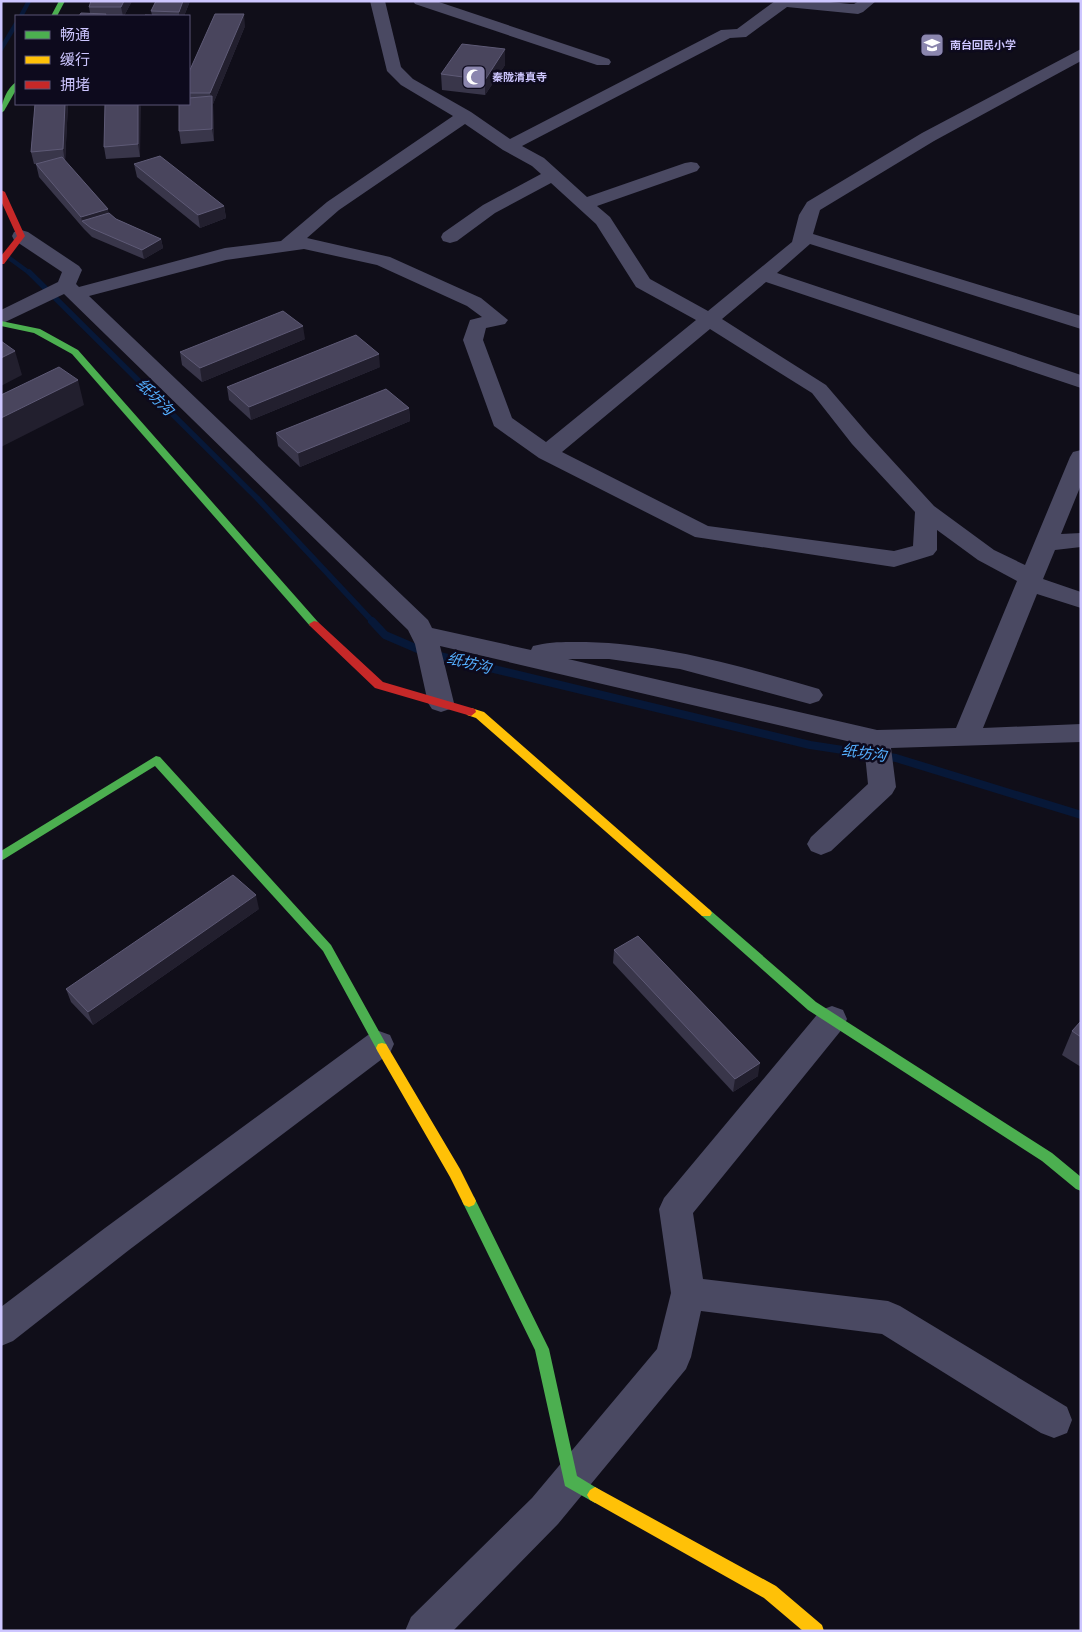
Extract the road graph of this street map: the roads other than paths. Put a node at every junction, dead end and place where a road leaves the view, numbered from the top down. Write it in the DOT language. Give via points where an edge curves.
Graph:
graph roads {
  1 [pos="62,1"];
  2 [pos="377,1"];
  3 [pos="420,1"];
  4 [pos="869,1"];
  5 [pos="55,15"];
  6 [pos="1081,54"];
  7 [pos="603,62"];
  8 [pos="15,86"];
  9 [pos="1,111"];
  10 [pos="465,116"];
  11 [pos="509,146"];
  12 [pos="690,167"];
  13 [pos="552,175"];
  14 [pos="2,194"];
  15 [pos="585,204"];
  16 [pos="450,237"];
  17 [pos="805,237"];
  18 [pos="17,241"];
  19 [pos="286,246"];
  20 [pos="1,262"];
  21 [pos="764,275"];
  22 [pos="65,289"];
  23 [pos="1,318"];
  24 [pos="709,319"];
  25 [pos="1,323"];
  26 [pos="1081,323"];
  27 [pos="1081,382"];
  28 [pos="547,453"];
  29 [pos="1081,457"];
  30 [pos="926,512"];
  31 [pos="1081,540"];
  32 [pos="1045,543"];
  33 [pos="1029,581"];
  34 [pos="1081,600"];
  35 [pos="425,639"];
  36 [pos="524,657"];
  37 [pos="810,695"];
  38 [pos="440,703"];
  39 [pos="1081,733"];
  40 [pos="966,737"];
  41 [pos="879,752"];
  42 [pos="821,844"];
  43 [pos="1,857"];
  44 [pos="832,1019"];
  45 [pos="379,1044"];
  46 [pos="1081,1185"];
  47 [pos="688,1293"];
  48 [pos="1,1329"];
  49 [pos="1054,1420"];
  50 [pos="570,1481"];
  51 [pos="425,1631"];
  52 [pos="816,1631"];
  1 -- 5 [label="street"];
  2 -- 10 [label="street" via="393,68 408,82"];
  3 -- 7 [label="street"];
  4 -- 11 [label="street" via="858,9 784,2 740,34 727,33"];
  6 -- 17 [label="street" via="928,136 812,206 807,213"];
  8 -- 9 [label="street"];
  10 -- 11 [label="street"];
  10 -- 19 [label="street" via="333,206"];
  11 -- 13 [label="street" via="538,162"];
  12 -- 15 [label="street"];
  13 -- 15 [label="street"];
  13 -- 16 [label="street" via="489,209"];
  14 -- 18 [label="street"];
  15 -- 24 [label="street" via="603,221 643,283"];
  17 -- 21 [label="street"];
  17 -- 26 [label="street"];
  18 -- 20 [label="street"];
  18 -- 22 [label="street" via="72,270"];
  19 -- 22 [label="street" via="225,254"];
  19 -- 28 [label="street" via="304,243 383,261 474,302 498,320 478,324 473,340 488,384 502,421"];
  21 -- 24 [label="street"];
  21 -- 27 [label="street"];
  22 -- 23 [label="street"];
  22 -- 35 [label="street" via="419,626"];
  24 -- 28 [label="street"];
  24 -- 30 [label="street" via="819,389"];
  25 -- 38 [label="street" via="37,331 75,352 320,632 379,685"];
  28 -- 30 [label="street" via="703,532 894,559 925,550"];
  29 -- 32 [label="street"];
  30 -- 33 [label="street"];
  31 -- 32 [label="street"];
  32 -- 33 [label="street"];
  33 -- 34 [label="street"];
  33 -- 40 [label="street"];
  35 -- 36 [label="street"];
  35 -- 38 [label="street"];
  36 -- 37 [label="street" via="551,650 609,651 671,659"];
  36 -- 41 [label="street"];
  38 -- 44 [label="street" via="480,715 812,1006"];
  39 -- 40 [label="street"];
  40 -- 41 [label="street"];
  41 -- 42 [label="street" via="882,787"];
  43 -- 45 [label="street" via="156,760 327,948"];
  44 -- 46 [label="street" via="1047,1158"];
  44 -- 47 [label="street" via="676,1209"];
  45 -- 48 [label="street"];
  45 -- 50 [label="street" via="454,1172 542,1349"];
  47 -- 49 [label="street" via="888,1318"];
  47 -- 50 [label="street" via="673,1357"];
  50 -- 51 [label="street"];
  50 -- 52 [label="street" via="770,1592"];
}
